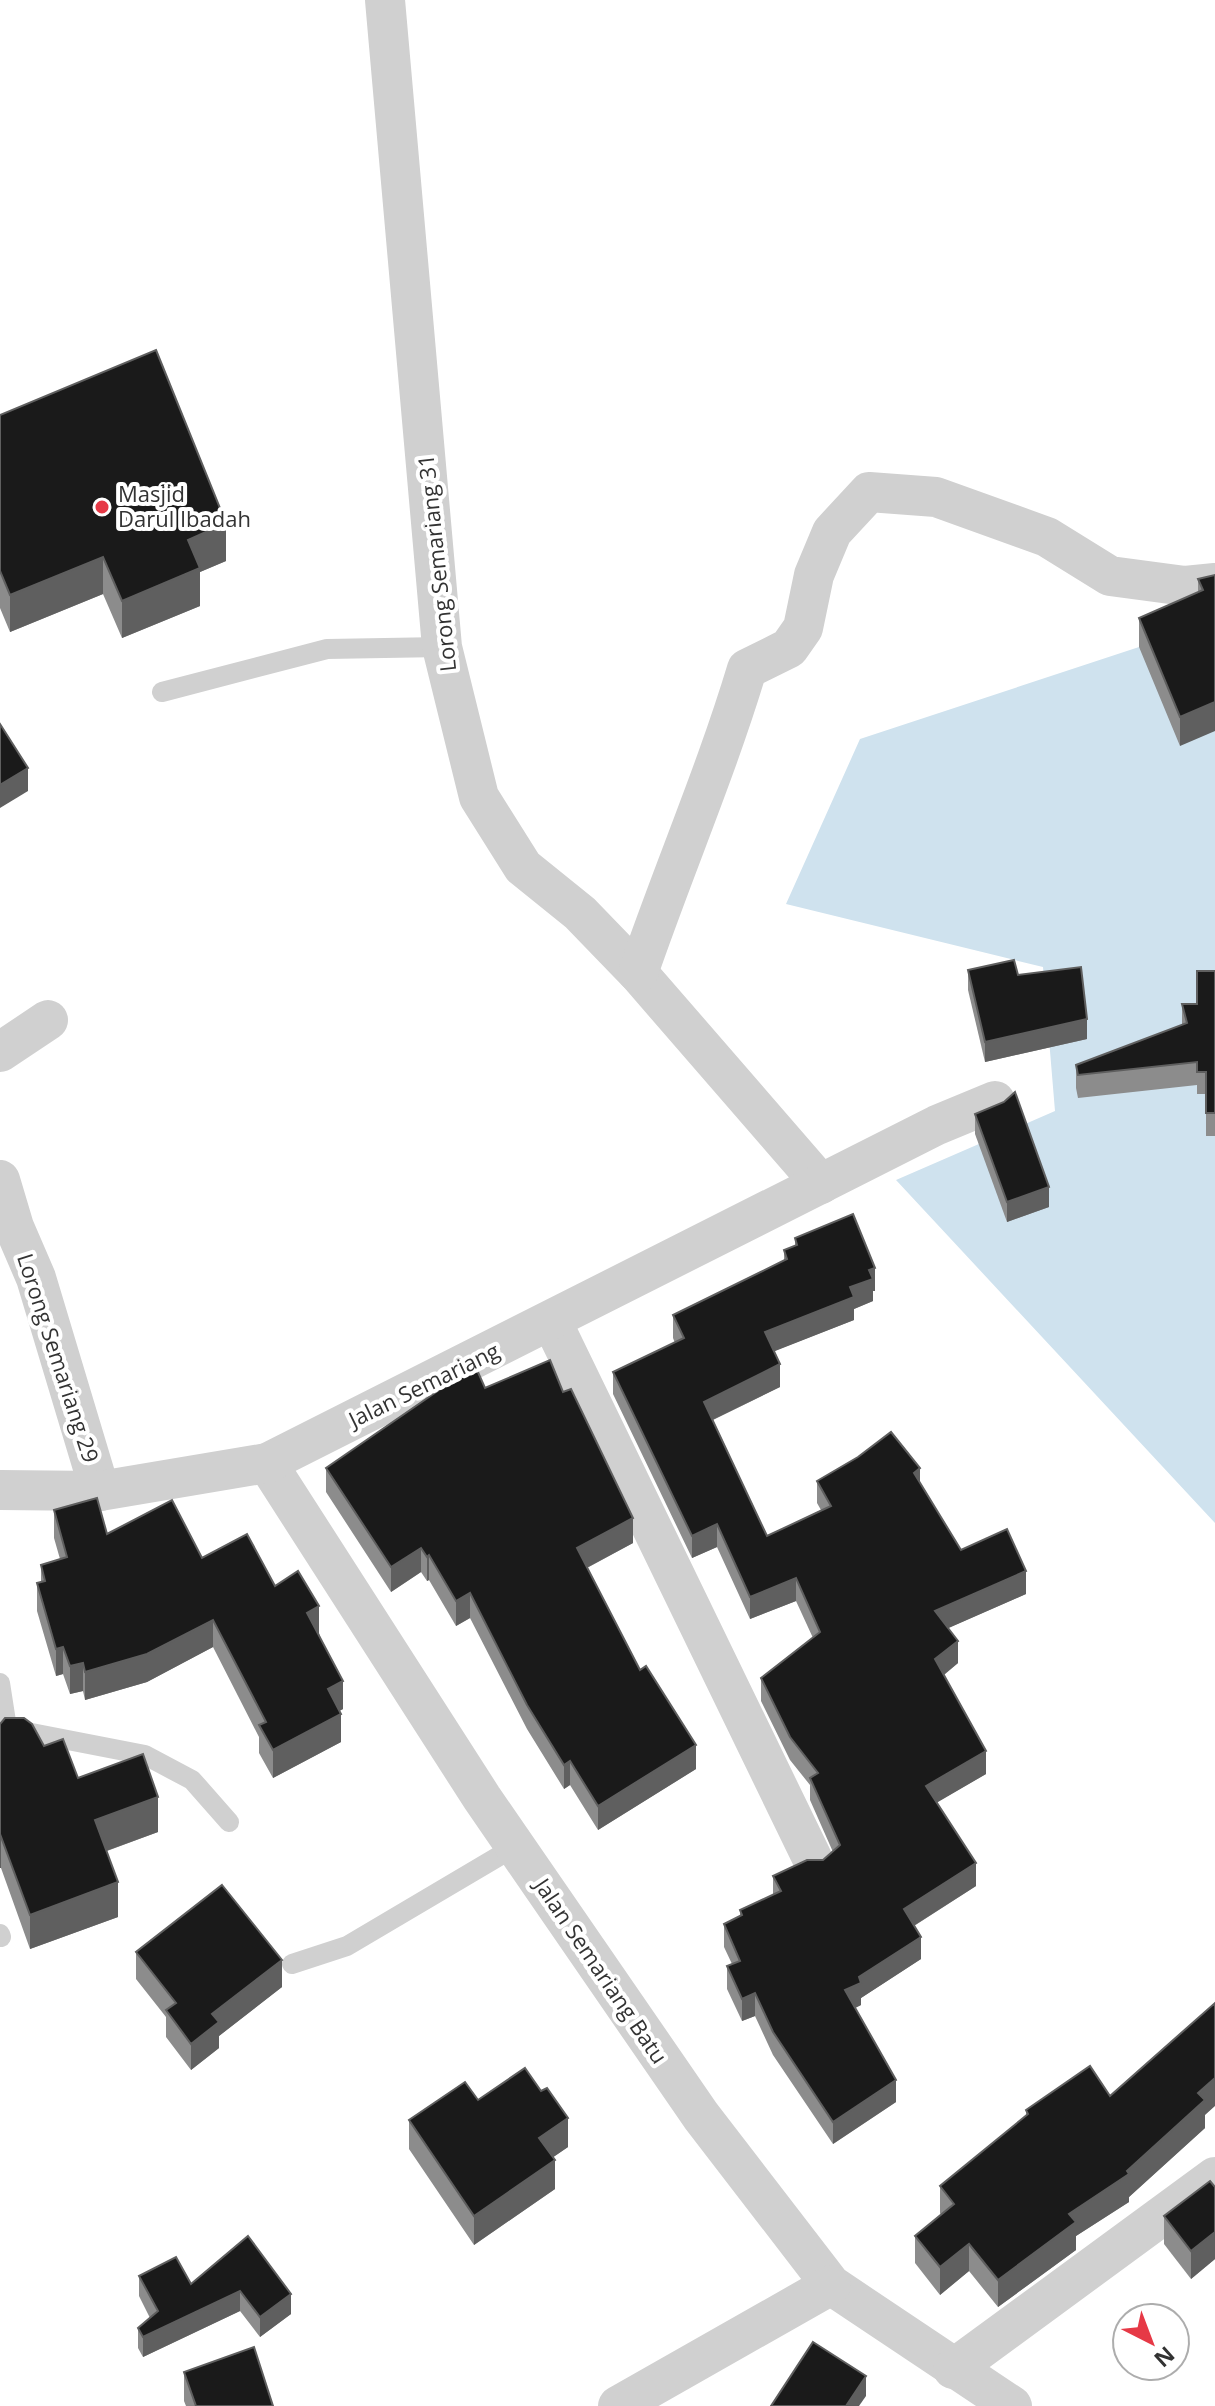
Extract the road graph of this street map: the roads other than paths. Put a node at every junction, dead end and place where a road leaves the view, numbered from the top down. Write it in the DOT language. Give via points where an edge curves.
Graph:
graph roads {
  1 [pos="385,0"];
  2 [pos="1215,583"];
  3 [pos="442,647"];
  4 [pos="162,692"];
  5 [pos="638,973"];
  6 [pos="48,1020"];
  7 [pos="0,1052"];
  8 [pos="995,1101"];
  9 [pos="0,1180"];
  10 [pos="821,1184"];
  11 [pos="552,1322"];
  12 [pos="267,1463"];
  13 [pos="0,1490"];
  14 [pos="100,1491"];
  15 [pos="0,1683"];
  16 [pos="4,1731"];
  17 [pos="229,1822"];
  18 [pos="516,1846"];
  19 [pos="814,1862"];
  20 [pos="292,1964"];
  21 [pos="1215,2177"];
  22 [pos="831,2285"];
  23 [pos="953,2369"];
  24 [pos="618,2406"];
  25 [pos="1012,2406"];
  1 -- 3 [label="street, Lorong Semariang 31"];
  2 -- 5 [label="street" via="1185,586 1110,576 1047,537 936,497 869,492 832,532 814,575 803,628 789,648 747,669 722,752 675,864"];
  3 -- 4 [label="lane" via="327,649"];
  3 -- 5 [label="street, Lorong Semariang 31" via="479,797 523,867 580,913"];
  5 -- 10 [label="street, Lorong Semariang 31"];
  6 -- 7 [label="street"];
  8 -- 10 [label="street, Jalan Semariang"];
  9 -- 14 [label="street, Lorong Semariang 29" via="36,1278"];
  10 -- 11 [label="street, Jalan Semariang"];
  11 -- 12 [label="street, Jalan Semariang"];
  11 -- 19 [label="street"];
  12 -- 14 [label="street, Jalan Semariang"];
  12 -- 18 [label="street, Jalan Semariang Batu"];
  13 -- 14 [label="street, Jalan Semariang"];
  15 -- 16 [label="lane"];
  16 -- 17 [label="lane" via="145,1755 192,1780"];
  18 -- 20 [label="lane" via="347,1946"];
  18 -- 22 [label="street, Jalan Semariang Batu" via="701,2116"];
  21 -- 23 [label="street"];
  22 -- 23 [label="street, Jalan Semariang Batu"];
  22 -- 24 [label="street"];
  23 -- 25 [label="street, Jalan Semariang Batu"];
}
